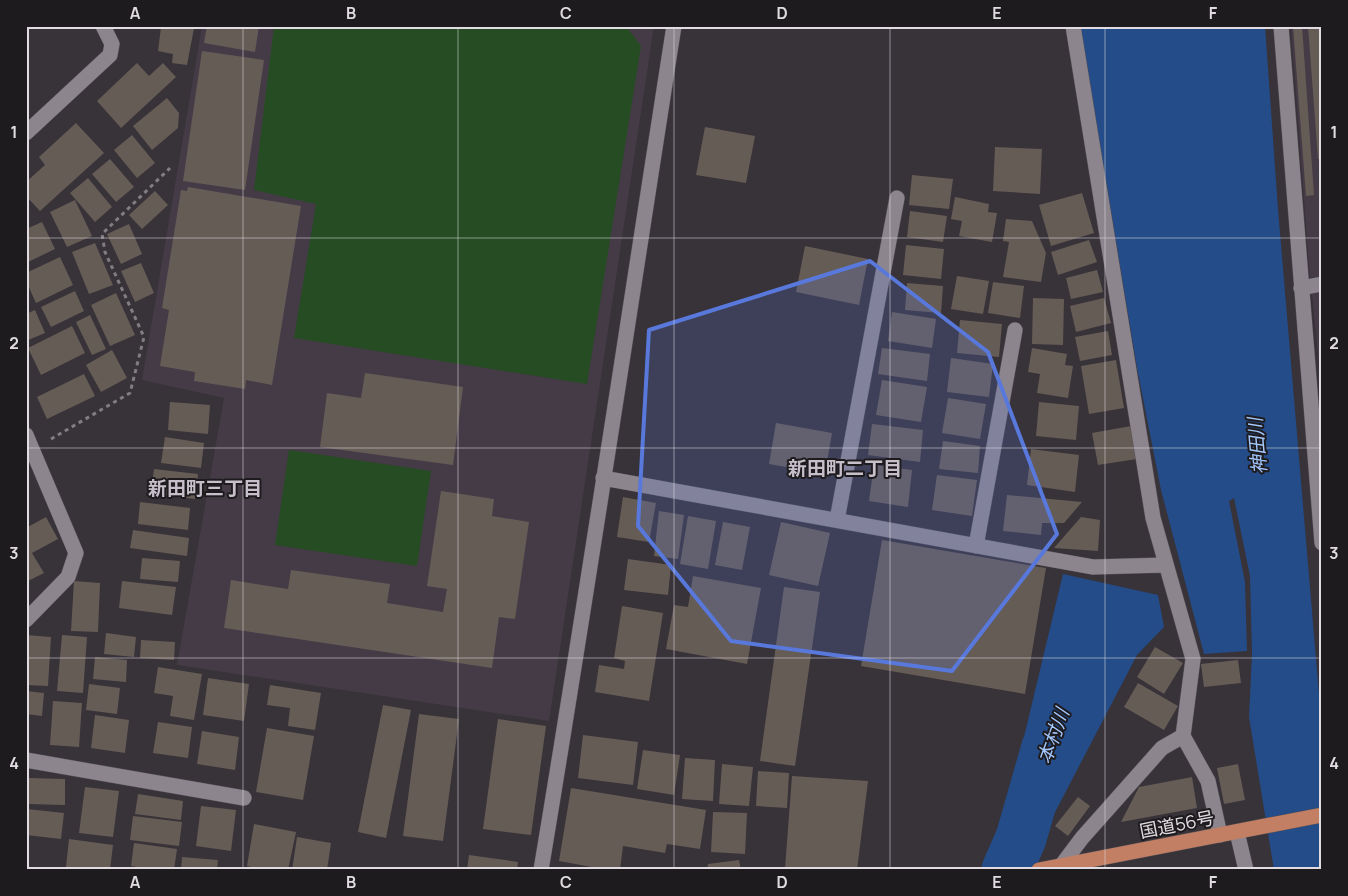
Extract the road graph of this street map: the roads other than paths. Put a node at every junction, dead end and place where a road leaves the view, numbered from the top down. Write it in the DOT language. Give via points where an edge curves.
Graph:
graph roads {
  1 [pos="103,26"];
  2 [pos="674,26"];
  3 [pos="1073,26"];
  4 [pos="1281,26"];
  5 [pos="26,133"];
  6 [pos="898,198"];
  7 [pos="1322,284"];
  8 [pos="1301,288"];
  9 [pos="1015,330"];
  10 [pos="26,434"];
  11 [pos="603,478"];
  12 [pos="837,520"];
  13 [pos="1322,543"];
  14 [pos="976,546"];
  15 [pos="1165,566"];
  16 [pos="26,620"];
  17 [pos="1182,736"];
  18 [pos="26,760"];
  19 [pos="244,798"];
  20 [pos="1322,815"];
  21 [pos="1242,831"];
  22 [pos="1220,836"];
  23 [pos="1059,868"];
  24 [pos="541,870"];
  25 [pos="1039,870"];
  26 [pos="1246,870"];
  1 -- 5 [label="street" via="112,44 110,55"];
  2 -- 11 [label="street"];
  3 -- 15 [label="street" via="1153,518"];
  4 -- 8 [label="street"];
  6 -- 12 [label="street"];
  7 -- 8 [label="street"];
  8 -- 13 [label="street"];
  9 -- 14 [label="street"];
  10 -- 16 [label="street" via="76,553 68,577"];
  11 -- 12 [label="street"];
  11 -- 24 [label="street"];
  12 -- 14 [label="street"];
  14 -- 15 [label="street" via="1093,567"];
  15 -- 17 [label="street" via="1192,659"];
  17 -- 22 [label="street" via="1208,781"];
  17 -- 23 [label="street" via="1162,748"];
  18 -- 19 [label="street"];
  20 -- 21 [label="highway, 国道56号"];
  21 -- 22 [label="highway, 国道56号"];
  21 -- 26 [label="street"];
  22 -- 23 [label="highway, 国道56号"];
  23 -- 25 [label="highway, 国道56号"];
}
